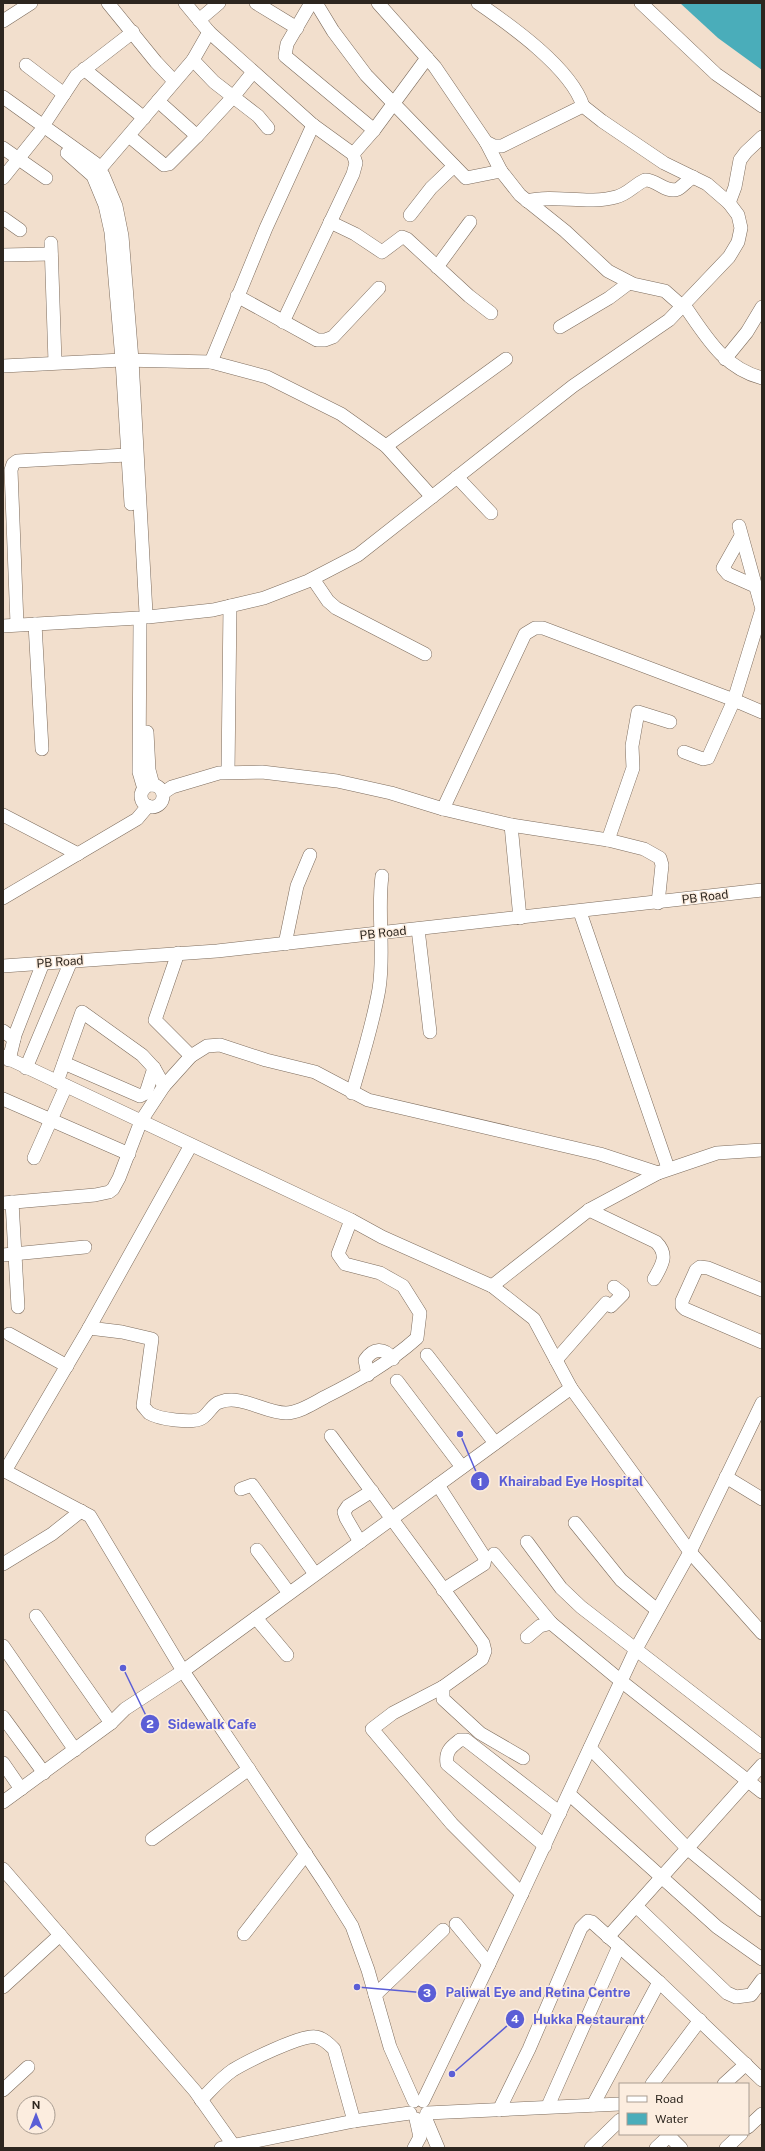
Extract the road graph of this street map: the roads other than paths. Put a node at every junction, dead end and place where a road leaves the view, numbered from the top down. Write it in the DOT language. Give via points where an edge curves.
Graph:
graph roads {
  1 [pos="31,3"];
  2 [pos="108,3"];
  3 [pos="185,3"];
  4 [pos="219,3"];
  5 [pos="256,3"];
  6 [pos="311,3"];
  7 [pos="316,3"];
  8 [pos="378,3"];
  9 [pos="478,3"];
  10 [pos="641,3"];
  11 [pos="199,20"];
  12 [pos="3,21"];
  13 [pos="297,28"];
  14 [pos="133,32"];
  15 [pos="208,32"];
  16 [pos="427,58"];
  17 [pos="193,60"];
  18 [pos="26,65"];
  19 [pos="84,69"];
  20 [pos="253,72"];
  21 [pos="174,81"];
  22 [pos="64,94"];
  23 [pos="3,97"];
  24 [pos="233,97"];
  25 [pos="158,101"];
  26 [pos="394,103"];
  27 [pos="583,106"];
  28 [pos="762,106"];
  29 [pos="3,107"];
  30 [pos="144,118"];
  31 [pos="313,125"];
  32 [pos="268,128"];
  33 [pos="41,129"];
  34 [pos="374,130"];
  35 [pos="129,136"];
  36 [pos="196,136"];
  37 [pos="762,137"];
  38 [pos="486,142"];
  39 [pos="3,148"];
  40 [pos="353,154"];
  41 [pos="18,158"];
  42 [pos="454,166"];
  43 [pos="100,170"];
  44 [pos="501,171"];
  45 [pos="693,177"];
  46 [pos="3,178"];
  47 [pos="46,178"];
  48 [pos="527,201"];
  49 [pos="729,203"];
  50 [pos="111,210"];
  51 [pos="410,215"];
  52 [pos="3,218"];
  53 [pos="330,222"];
  54 [pos="470,222"];
  55 [pos="20,230"];
  56 [pos="3,255"];
  57 [pos="437,267"];
  58 [pos="629,283"];
  59 [pos="379,288"];
  60 [pos="237,296"];
  61 [pos="683,306"];
  62 [pos="762,306"];
  63 [pos="491,313"];
  64 [pos="283,322"];
  65 [pos="560,327"];
  66 [pos="506,359"];
  67 [pos="725,359"];
  68 [pos="127,360"];
  69 [pos="55,362"];
  70 [pos="211,362"];
  71 [pos="3,366"];
  72 [pos="762,378"];
  73 [pos="386,446"];
  74 [pos="127,455"];
  75 [pos="457,477"];
  76 [pos="432,497"];
  77 [pos="491,513"];
  78 [pos="313,579"];
  79 [pos="755,586"];
  80 [pos="230,606"];
  81 [pos="143,618"];
  82 [pos="17,624"];
  83 [pos="35,624"];
  84 [pos="3,626"];
  85 [pos="426,654"];
  86 [pos="734,700"];
  87 [pos="762,712"];
  88 [pos="670,722"];
  89 [pos="42,749"];
  90 [pos="684,752"];
  91 [pos="228,772"];
  92 [pos="153,789"];
  93 [pos="148,806"];
  94 [pos="443,809"];
  95 [pos="3,815"];
  96 [pos="511,825"];
  97 [pos="608,840"];
  98 [pos="78,854"];
  99 [pos="310,856"];
  100 [pos="382,876"];
  101 [pos="762,890"];
  102 [pos="3,898"];
  103 [pos="658,903"];
  104 [pos="580,912"];
  105 [pos="520,918"];
  106 [pos="418,930"];
  107 [pos="380,934"];
  108 [pos="285,944"];
  109 [pos="178,953"];
  110 [pos="72,961"];
  111 [pos="43,963"];
  112 [pos="3,966"];
  113 [pos="3,1031"];
  114 [pos="430,1032"];
  115 [pos="14,1039"];
  116 [pos="190,1056"];
  117 [pos="6,1058"];
  118 [pos="64,1063"];
  119 [pos="26,1068"];
  120 [pos="154,1068"];
  121 [pos="62,1084"];
  122 [pos="164,1086"];
  123 [pos="352,1093"];
  124 [pos="3,1099"];
  125 [pos="51,1120"];
  126 [pos="141,1121"];
  127 [pos="191,1144"];
  128 [pos="762,1150"];
  129 [pos="129,1154"];
  130 [pos="34,1158"];
  131 [pos="663,1170"];
  132 [pos="8,1203"];
  133 [pos="589,1210"];
  134 [pos="351,1220"];
  135 [pos="85,1247"];
  136 [pos="9,1254"];
  137 [pos="654,1279"];
  138 [pos="492,1286"];
  139 [pos="614,1287"];
  140 [pos="762,1290"];
  141 [pos="18,1307"];
  142 [pos="89,1328"];
  143 [pos="5,1336"];
  144 [pos="762,1342"];
  145 [pos="428,1355"];
  146 [pos="393,1359"];
  147 [pos="556,1360"];
  148 [pos="67,1366"];
  149 [pos="368,1375"];
  150 [pos="398,1382"];
  151 [pos="571,1388"];
  152 [pos="762,1404"];
  153 [pos="331,1436"];
  154 [pos="495,1443"];
  155 [pos="462,1467"];
  156 [pos="4,1472"];
  157 [pos="726,1477"];
  158 [pos="438,1485"];
  159 [pos="241,1489"];
  160 [pos="372,1491"];
  161 [pos="762,1499"];
  162 [pos="81,1511"];
  163 [pos="392,1518"];
  164 [pos="575,1523"];
  165 [pos="360,1542"];
  166 [pos="527,1542"];
  167 [pos="257,1550"];
  168 [pos="690,1552"];
  169 [pos="494,1554"];
  170 [pos="3,1564"];
  171 [pos="315,1574"];
  172 [pos="443,1590"];
  173 [pos="289,1593"];
  174 [pos="657,1610"];
  175 [pos="36,1616"];
  176 [pos="256,1618"];
  177 [pos="551,1623"];
  178 [pos="762,1633"];
  179 [pos="527,1637"];
  180 [pos="3,1646"];
  181 [pos="636,1649"];
  182 [pos="288,1655"];
  183 [pos="184,1671"];
  184 [pos="621,1681"];
  185 [pos="443,1687"];
  186 [pos="3,1717"];
  187 [pos="111,1723"];
  188 [pos="762,1747"];
  189 [pos="590,1748"];
  190 [pos="75,1750"];
  191 [pos="523,1758"];
  192 [pos="3,1763"];
  193 [pos="762,1765"];
  194 [pos="249,1769"];
  195 [pos="44,1773"];
  196 [pos="748,1780"];
  197 [pos="21,1789"];
  198 [pos="762,1792"];
  199 [pos="569,1794"];
  200 [pos="3,1802"];
  201 [pos="560,1814"];
  202 [pos="152,1839"];
  203 [pos="544,1846"];
  204 [pos="687,1848"];
  205 [pos="306,1854"];
  206 [pos="3,1869"];
  207 [pos="661,1876"];
  208 [pos="522,1894"];
  209 [pos="636,1906"];
  210 [pos="762,1910"];
  211 [pos="456,1924"];
  212 [pos="443,1930"];
  213 [pos="244,1934"];
  214 [pos="60,1935"];
  215 [pos="608,1937"];
  216 [pos="619,1946"];
  217 [pos="762,1959"];
  218 [pos="489,1964"];
  219 [pos="762,1980"];
  220 [pos="659,1982"];
  221 [pos="3,1987"];
  222 [pos="375,1996"];
  223 [pos="700,2020"];
  224 [pos="746,2064"];
  225 [pos="28,2067"];
  226 [pos="762,2080"];
  227 [pos="653,2083"];
  228 [pos="725,2083"];
  229 [pos="3,2090"];
  230 [pos="201,2100"];
  231 [pos="619,2104"];
  232 [pos="593,2105"];
  233 [pos="548,2106"];
  234 [pos="499,2110"];
  235 [pos="419,2111"];
  236 [pos="762,2114"];
  237 [pos="354,2121"];
  238 [pos="619,2121"];
  239 [pos="749,2126"];
  240 [pos="669,2135"];
  241 [pos="740,2135"];
  242 [pos="230,2147"];
  243 [pos="414,2148"];
  244 [pos="438,2148"];
  245 [pos="591,2148"];
  246 [pos="656,2148"];
  247 [pos="681,2148"];
  248 [pos="726,2148"];
  1 -- 12 [label="street"];
  2 -- 14 [label="street"];
  3 -- 11 [label="street"];
  4 -- 11 [label="street"];
  5 -- 13 [label="street"];
  6 -- 13 [label="street"];
  7 -- 26 [label="street" via="333,31 366,75"];
  8 -- 16 [label="street"];
  9 -- 27 [label="street" via="545,55 570,80"];
  10 -- 28 [label="street" via="716,74"];
  11 -- 15 [label="street"];
  13 -- 34 [label="street" via="287,44 285,56"];
  14 -- 19 [label="street"];
  14 -- 21 [label="street"];
  15 -- 17 [label="street"];
  15 -- 20 [label="street"];
  16 -- 26 [label="street"];
  16 -- 38 [label="street"];
  17 -- 21 [label="street"];
  17 -- 24 [label="street"];
  18 -- 22 [label="street"];
  19 -- 22 [label="street"];
  19 -- 30 [label="street"];
  20 -- 24 [label="street"];
  20 -- 31 [label="street"];
  21 -- 25 [label="street"];
  22 -- 33 [label="street"];
  23 -- 33 [label="street"];
  24 -- 32 [label="street" via="258,116"];
  24 -- 36 [label="street"];
  25 -- 30 [label="street"];
  25 -- 36 [label="street"];
  26 -- 34 [label="street"];
  26 -- 42 [label="street"];
  27 -- 38 [label="street" via="502,146"];
  27 -- 45 [label="street" via="664,163"];
  29 -- 33 [label="street"];
  30 -- 35 [label="street"];
  31 -- 40 [label="street"];
  31 -- 60 [label="street"];
  33 -- 41 [label="street"];
  33 -- 43 [label="street" via="95,163"];
  33 -- 50 [label="street" via="93,176"];
  34 -- 40 [label="street"];
  35 -- 36 [label="street" via="164,165 169,164"];
  35 -- 43 [label="street"];
  37 -- 49 [label="street" via="740,160"];
  38 -- 44 [label="street"];
  39 -- 41 [label="street"];
  40 -- 53 [label="street" via="356,163 353,174"];
  41 -- 46 [label="street"];
  41 -- 47 [label="street"];
  42 -- 44 [label="street" via="466,178"];
  42 -- 51 [label="street" via="431,188"];
  43 -- 50 [label="street"];
  44 -- 48 [label="street"];
  45 -- 48 [label="street" via="673,190 645,180 629,193 608,199 549,198"];
  45 -- 49 [label="street" via="707,184"];
  48 -- 58 [label="street" via="565,231 608,272"];
  49 -- 61 [label="street" via="738,215 740,223 738,242 729,257"];
  50 -- 68 [label="street" via="111,232"];
  52 -- 55 [label="street"];
  53 -- 57 [label="street" via="355,234 382,252 402,237 407,239"];
  53 -- 64 [label="street"];
  54 -- 57 [label="street"];
  56 -- 69 [label="street" via="51,249"];
  57 -- 63 [label="street"];
  58 -- 61 [label="street" via="659,288"];
  58 -- 65 [label="street"];
  59 -- 64 [label="street" via="332,337 325,340 317,340"];
  60 -- 64 [label="street"];
  60 -- 70 [label="street"];
  61 -- 67 [label="street" via="710,344"];
  61 -- 75 [label="street" via="669,320 573,386"];
  62 -- 67 [label="street" via="747,332"];
  66 -- 73 [label="street"];
  67 -- 72 [label="street" via="740,370"];
  68 -- 69 [label="street"];
  68 -- 70 [label="street"];
  68 -- 74 [label="street"];
  68 -- 81 [label="street"];
  69 -- 71 [label="street"];
  70 -- 73 [label="street" via="267,377 341,414"];
  73 -- 76 [label="street"];
  74 -- 81 [label="street"];
  74 -- 82 [label="street" via="17,461 13,464 11,470"];
  75 -- 76 [label="street"];
  75 -- 77 [label="street"];
  76 -- 78 [label="street" via="358,555"];
  78 -- 80 [label="street" via="264,598"];
  78 -- 85 [label="street" via="336,608"];
  79 -- 79 [label="street" via="740,531 723,568 728,574"];
  79 -- 86 [label="street" via="762,609 761,615"];
  80 -- 81 [label="street"];
  80 -- 91 [label="street"];
  81 -- 83 [label="street"];
  81 -- 92 [label="street" via="139,772"];
  82 -- 83 [label="street"];
  82 -- 84 [label="street"];
  83 -- 89 [label="street"];
  86 -- 87 [label="street"];
  86 -- 90 [label="street" via="708,758 703,759"];
  86 -- 94 [label="street" via="544,628 535,628 525,634"];
  88 -- 97 [label="street" via="638,712 632,746 634,768"];
  91 -- 92 [label="street" via="172,787"];
  91 -- 94 [label="street" via="262,772 337,781 391,793"];
  92 -- 93 [label="street" via="141,799"];
  92 -- 93 [label="street" via="161,803 155,807"];
  93 -- 98 [label="street" via="137,819"];
  94 -- 96 [label="street"];
  95 -- 98 [label="street"];
  96 -- 97 [label="street"];
  96 -- 105 [label="street"];
  97 -- 103 [label="street" via="644,849 660,858 662,865"];
  98 -- 102 [label="street"];
  99 -- 108 [label="street" via="298,886"];
  100 -- 107 [label="street"];
  101 -- 103 [label="street, PB Road"];
  103 -- 104 [label="street, PB Road"];
  104 -- 105 [label="street, PB Road"];
  104 -- 131 [label="street"];
  105 -- 106 [label="street, PB Road"];
  106 -- 107 [label="street, PB Road"];
  106 -- 114 [label="street"];
  107 -- 108 [label="street, PB Road"];
  107 -- 123 [label="street" via="379,989"];
  108 -- 109 [label="street, PB Road"];
  109 -- 110 [label="street, PB Road"];
  109 -- 116 [label="street" via="155,1020"];
  110 -- 111 [label="street, PB Road"];
  110 -- 119 [label="street"];
  111 -- 112 [label="street, PB Road"];
  111 -- 115 [label="street"];
  113 -- 115 [label="street"];
  115 -- 117 [label="street"];
  116 -- 122 [label="street"];
  116 -- 123 [label="street" via="207,1046 220,1045 315,1072"];
  117 -- 119 [label="street"];
  118 -- 120 [label="street" via="140,1096 146,1094"];
  118 -- 120 [label="street" via="82,1012 142,1055"];
  118 -- 121 [label="street"];
  119 -- 121 [label="street"];
  120 -- 122 [label="street"];
  121 -- 125 [label="street"];
  121 -- 126 [label="street"];
  122 -- 126 [label="street"];
  123 -- 131 [label="street" via="368,1100"];
  124 -- 125 [label="street"];
  125 -- 129 [label="street"];
  125 -- 130 [label="street"];
  126 -- 127 [label="street"];
  126 -- 129 [label="street"];
  127 -- 134 [label="street"];
  127 -- 142 [label="street"];
  128 -- 131 [label="street" via="717,1153"];
  129 -- 132 [label="street" via="119,1178 109,1192"];
  131 -- 133 [label="street"];
  132 -- 136 [label="street"];
  133 -- 137 [label="street" via="656,1242 662,1248 663,1262"];
  133 -- 138 [label="street"];
  134 -- 138 [label="street" via="382,1237"];
  134 -- 146 [label="street" via="338,1254 340,1258 345,1264 380,1273 403,1286 420,1313 418,1338"];
  135 -- 136 [label="street"];
  136 -- 141 [label="street"];
  138 -- 147 [label="street" via="534,1319"];
  139 -- 147 [label="street" via="623,1294 611,1306 606,1303"];
  140 -- 144 [label="street" via="700,1267 696,1270 682,1306"];
  142 -- 148 [label="street"];
  142 -- 149 [label="street" via="152,1339 143,1406 149,1413 183,1421 203,1418 220,1402 237,1400 270,1412 288,1413 306,1407"];
  143 -- 148 [label="street"];
  145 -- 154 [label="street"];
  146 -- 149 [label="street"];
  146 -- 149 [label="street" via="380,1349 374,1350 365,1360"];
  147 -- 151 [label="street"];
  148 -- 156 [label="street"];
  150 -- 155 [label="street"];
  151 -- 154 [label="street"];
  151 -- 168 [label="street"];
  152 -- 157 [label="street"];
  153 -- 160 [label="street"];
  154 -- 155 [label="street"];
  155 -- 158 [label="street"];
  156 -- 162 [label="street"];
  157 -- 161 [label="street"];
  157 -- 168 [label="street"];
  158 -- 163 [label="street"];
  158 -- 172 [label="street" via="485,1558 484,1564"];
  159 -- 171 [label="street" via="252,1485"];
  160 -- 163 [label="street"];
  160 -- 165 [label="street" via="348,1506 344,1512"];
  162 -- 170 [label="street" via="52,1534"];
  162 -- 183 [label="street" via="90,1516"];
  163 -- 165 [label="street"];
  163 -- 172 [label="street"];
  164 -- 174 [label="street" via="621,1580"];
  165 -- 171 [label="street"];
  166 -- 181 [label="street" via="561,1588 581,1607"];
  167 -- 173 [label="street"];
  168 -- 174 [label="street"];
  168 -- 178 [label="street"];
  169 -- 177 [label="street"];
  171 -- 173 [label="street"];
  172 -- 185 [label="street" via="483,1643 485,1650 482,1659"];
  173 -- 176 [label="street"];
  174 -- 181 [label="street"];
  175 -- 187 [label="street"];
  176 -- 182 [label="street"];
  176 -- 183 [label="street"];
  177 -- 179 [label="street" via="540,1626"];
  177 -- 184 [label="street"];
  180 -- 190 [label="street"];
  181 -- 184 [label="street"];
  181 -- 188 [label="street"];
  183 -- 187 [label="street" via="125,1709"];
  183 -- 194 [label="street"];
  184 -- 189 [label="street"];
  184 -- 196 [label="street"];
  185 -- 191 [label="street" via="443,1700 462,1718 480,1733"];
  185 -- 208 [label="street" via="393,1713 372,1729 452,1824"];
  186 -- 195 [label="street"];
  187 -- 190 [label="street"];
  189 -- 199 [label="street"];
  189 -- 204 [label="street"];
  190 -- 195 [label="street"];
  192 -- 197 [label="street"];
  193 -- 196 [label="street"];
  194 -- 202 [label="street"];
  194 -- 205 [label="street"];
  195 -- 197 [label="street"];
  196 -- 198 [label="street"];
  196 -- 204 [label="street"];
  197 -- 200 [label="street"];
  199 -- 201 [label="street"];
  199 -- 207 [label="street"];
  201 -- 203 [label="street"];
  201 -- 203 [label="street" via="466,1740 460,1740 449,1748 447,1764"];
  203 -- 208 [label="street"];
  204 -- 207 [label="street"];
  204 -- 210 [label="street"];
  205 -- 213 [label="street"];
  205 -- 222 [label="street" via="352,1926"];
  206 -- 214 [label="street"];
  207 -- 209 [label="street"];
  207 -- 217 [label="street" via="717,1927"];
  208 -- 218 [label="street"];
  209 -- 215 [label="street"];
  209 -- 219 [label="street" via="727,1993 736,1997 751,1995"];
  211 -- 218 [label="street"];
  212 -- 222 [label="street"];
  214 -- 221 [label="street"];
  214 -- 230 [label="street"];
  215 -- 216 [label="street"];
  215 -- 234 [label="street" via="592,1922 584,1923"];
  216 -- 220 [label="street"];
  216 -- 233 [label="street"];
  218 -- 235 [label="street"];
  220 -- 223 [label="street"];
  220 -- 232 [label="street"];
  222 -- 235 [label="street" via="390,2047"];
  223 -- 224 [label="street"];
  223 -- 227 [label="street"];
  224 -- 226 [label="street"];
  224 -- 228 [label="street"];
  225 -- 229 [label="street"];
  230 -- 237 [label="street" via="232,2070 274,2049 304,2038 317,2037 334,2049"];
  230 -- 242 [label="street"];
  231 -- 232 [label="street"];
  232 -- 233 [label="street"];
  233 -- 234 [label="street"];
  234 -- 235 [label="street"];
  235 -- 237 [label="street"];
  235 -- 243 [label="street" via="420,2136"];
  235 -- 244 [label="street"];
  236 -- 239 [label="street"];
  237 -- 242 [label="street"];
  238 -- 245 [label="street"];
  240 -- 246 [label="street"];
  240 -- 247 [label="street"];
  241 -- 248 [label="street"];
}
